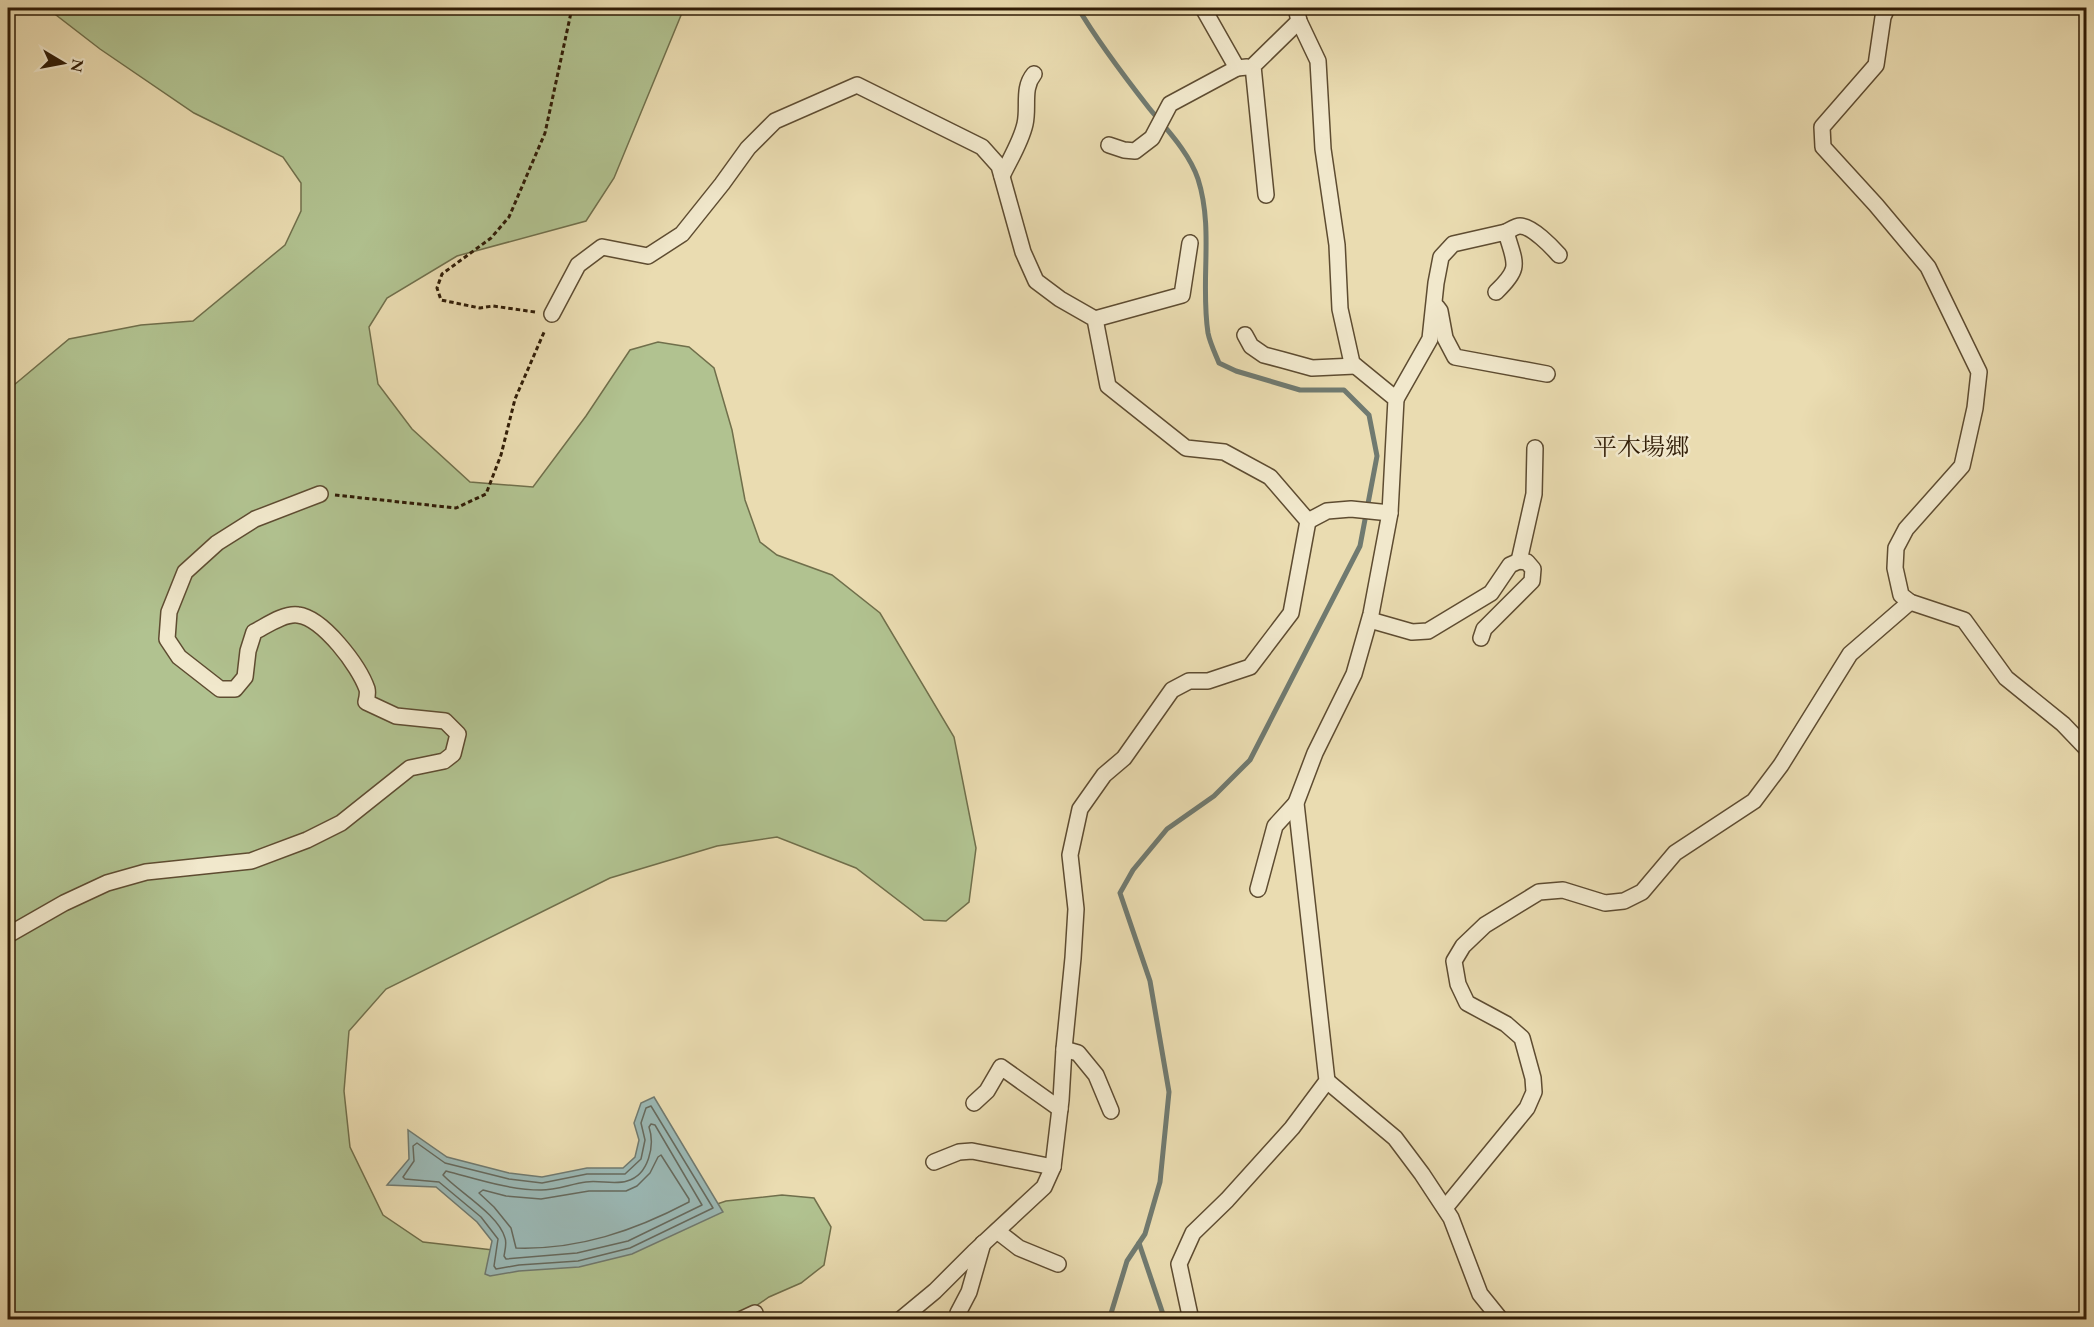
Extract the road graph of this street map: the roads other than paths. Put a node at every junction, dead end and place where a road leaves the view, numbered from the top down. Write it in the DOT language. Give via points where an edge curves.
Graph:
graph roads {
  1 [pos="1203,8"];
  2 [pos="1887,8"];
  3 [pos="1298,14"];
  4 [pos="1253,66"];
  5 [pos="1237,68"];
  6 [pos="1034,74"];
  7 [pos="1109,145"];
  8 [pos="1002,176"];
  9 [pos="1266,195"];
  10 [pos="1506,232"];
  11 [pos="1190,243"];
  12 [pos="1559,255"];
  13 [pos="1496,292"];
  14 [pos="1434,302"];
  15 [pos="552,314"];
  16 [pos="1095,319"];
  17 [pos="1245,335"];
  18 [pos="1355,366"];
  19 [pos="1547,374"];
  20 [pos="1396,399"];
  21 [pos="1535,448"];
  22 [pos="320,494"];
  23 [pos="1384,512"];
  24 [pos="1308,521"];
  25 [pos="1519,561"];
  26 [pos="1910,602"];
  27 [pos="1370,620"];
  28 [pos="1481,638"];
  29 [pos="2086,748"];
  30 [pos="1296,803"];
  31 [pos="1258,889"];
  32 [pos="8,935"];
  33 [pos="1064,1048"];
  34 [pos="1327,1081"];
  35 [pos="974,1103"];
  36 [pos="1060,1109"];
  37 [pos="1111,1112"];
  38 [pos="934,1162"];
  39 [pos="1053,1167"];
  40 [pos="1446,1209"];
  41 [pos="997,1231"];
  42 [pos="983,1243"];
  43 [pos="1058,1264"];
  44 [pos="755,1312"];
  45 [pos="740,1320"];
  46 [pos="900,1320"];
  47 [pos="963,1320"];
  48 [pos="1191,1320"];
  49 [pos="1501,1320"];
  1 -- 5 [label="street"];
  2 -- 26 [label="street" via="1876,65 1821,127 1823,147 1928,267 1978,372 1975,408 1962,466 1906,528 1896,548 1895,568 1901,595"];
  3 -- 4 [label="street"];
  3 -- 18 [label="street" via="1318,61 1340,309"];
  4 -- 5 [label="street"];
  4 -- 9 [label="street"];
  5 -- 7 [label="street" via="1170,104 1152,138 1136,151"];
  6 -- 8 [label="street" via="1026,90 1025,123"];
  8 -- 15 [label="street" via="999,166 982,147 857,84 775,121 748,148 682,234 648,256 602,247 578,265"];
  8 -- 16 [label="street" via="1023,252 1036,281"];
  10 -- 12 [label="street" via="1520,226 1529,229"];
  10 -- 13 [label="street" via="1516,266 1511,278"];
  10 -- 14 [label="street" via="1454,244 1442,257"];
  11 -- 16 [label="street" via="1182,295"];
  14 -- 19 [label="street" via="1440,311 1444,338 1455,357"];
  14 -- 20 [label="street" via="1431,339"];
  16 -- 24 [label="street" via="1108,386 1186,447 1224,452 1270,477"];
  17 -- 18 [label="street" via="1251,346 1264,355 1312,368"];
  18 -- 20 [label="street"];
  20 -- 23 [label="street"];
  21 -- 25 [label="street" via="1534,494"];
  22 -- 32 [label="street" via="255,519 217,543 184,572 169,612 167,639 179,657 220,689 235,689 245,677 254,632 297,615 314,621 347,652 368,691 366,702 396,716 445,721 458,734 453,754 444,761 410,768 341,823 307,840 251,861 146,872 107,883"];
  23 -- 24 [label="street" via="1327,511"];
  23 -- 27 [label="street"];
  24 -- 33 [label="street" via="1291,613 1250,667 1208,681 1189,681 1173,690 1080,809 1070,855 1076,909"];
  25 -- 27 [label="street" via="1510,565 1491,593 1428,631 1412,632"];
  25 -- 28 [label="street" via="1527,562 1533,569 1532,581 1484,629"];
  26 -- 29 [label="street" via="1964,620 2006,678"];
  26 -- 40 [label="street" via="1850,654 1754,801 1675,853 1641,892 1624,901 1605,903 1563,890 1539,892 1485,924 1463,946 1454,961 1467,1003 1506,1024 1522,1038 1534,1092 1527,1108"];
  27 -- 30 [label="street" via="1354,674 1315,753"];
  30 -- 31 [label="street" via="1275,826"];
  30 -- 34 [label="street"];
  33 -- 36 [label="street"];
  33 -- 37 [label="street" via="1078,1053 1096,1075"];
  34 -- 40 [label="street" via="1395,1138"];
  34 -- 48 [label="street" via="1292,1128 1193,1233 1179,1264"];
  35 -- 36 [label="street" via="987,1091 1001,1067"];
  36 -- 39 [label="street"];
  38 -- 39 [label="street" via="972,1151"];
  39 -- 41 [label="street" via="1044,1187"];
  40 -- 49 [label="street" via="1480,1294"];
  41 -- 42 [label="street"];
  41 -- 43 [label="street" via="1019,1248"];
  42 -- 46 [label="street"];
  42 -- 47 [label="street" via="969,1292 958,1313"];
  44 -- 45 [label="street"];
}
